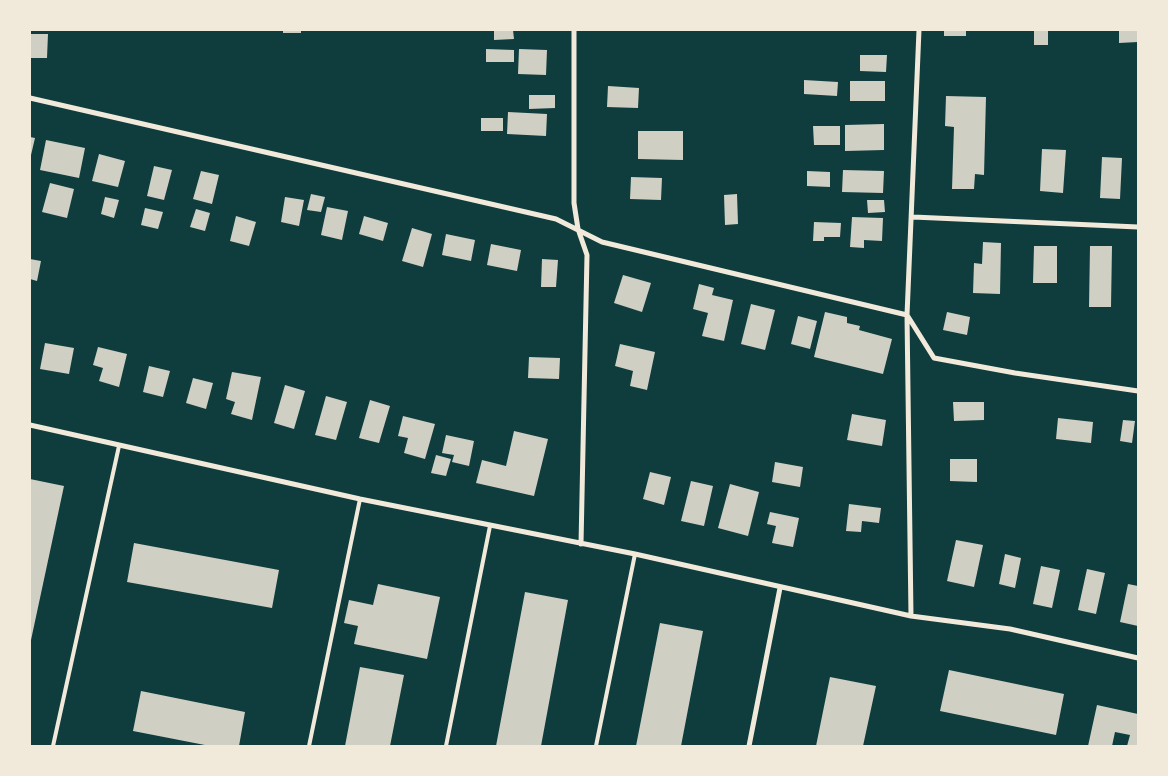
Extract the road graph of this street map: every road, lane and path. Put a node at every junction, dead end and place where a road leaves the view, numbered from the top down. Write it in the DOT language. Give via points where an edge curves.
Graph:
graph roads {
  1 [pos="574,30"];
  2 [pos="919,30"];
  3 [pos="30,98"];
  4 [pos="913,217"];
  5 [pos="1138,227"];
  6 [pos="578,229"];
  7 [pos="907,314"];
  8 [pos="1138,391"];
  9 [pos="30,425"];
  10 [pos="119,446"];
  11 [pos="360,499"];
  12 [pos="490,526"];
  13 [pos="581,544"];
  14 [pos="635,554"];
  15 [pos="780,588"];
  16 [pos="911,616"];
  17 [pos="1138,658"];
  18 [pos="53,746"];
  19 [pos="309,746"];
  20 [pos="446,746"];
  21 [pos="596,746"];
  22 [pos="749,746"];
  1 -- 6 [label="street" via="574,203"];
  2 -- 4 [label="street"];
  3 -- 6 [label="street" via="556,219"];
  4 -- 5 [label="street"];
  4 -- 7 [label="street"];
  6 -- 7 [label="street" via="602,242"];
  6 -- 13 [label="street" via="587,255"];
  7 -- 8 [label="street" via="934,358"];
  7 -- 16 [label="street"];
  9 -- 10 [label="street"];
  10 -- 11 [label="street"];
  10 -- 18 [label="lane"];
  11 -- 12 [label="street"];
  11 -- 19 [label="lane"];
  12 -- 13 [label="street"];
  12 -- 20 [label="lane"];
  13 -- 14 [label="street"];
  14 -- 15 [label="street"];
  14 -- 21 [label="lane"];
  15 -- 16 [label="street"];
  15 -- 22 [label="street"];
  16 -- 17 [label="street" via="1010,629"];
}
